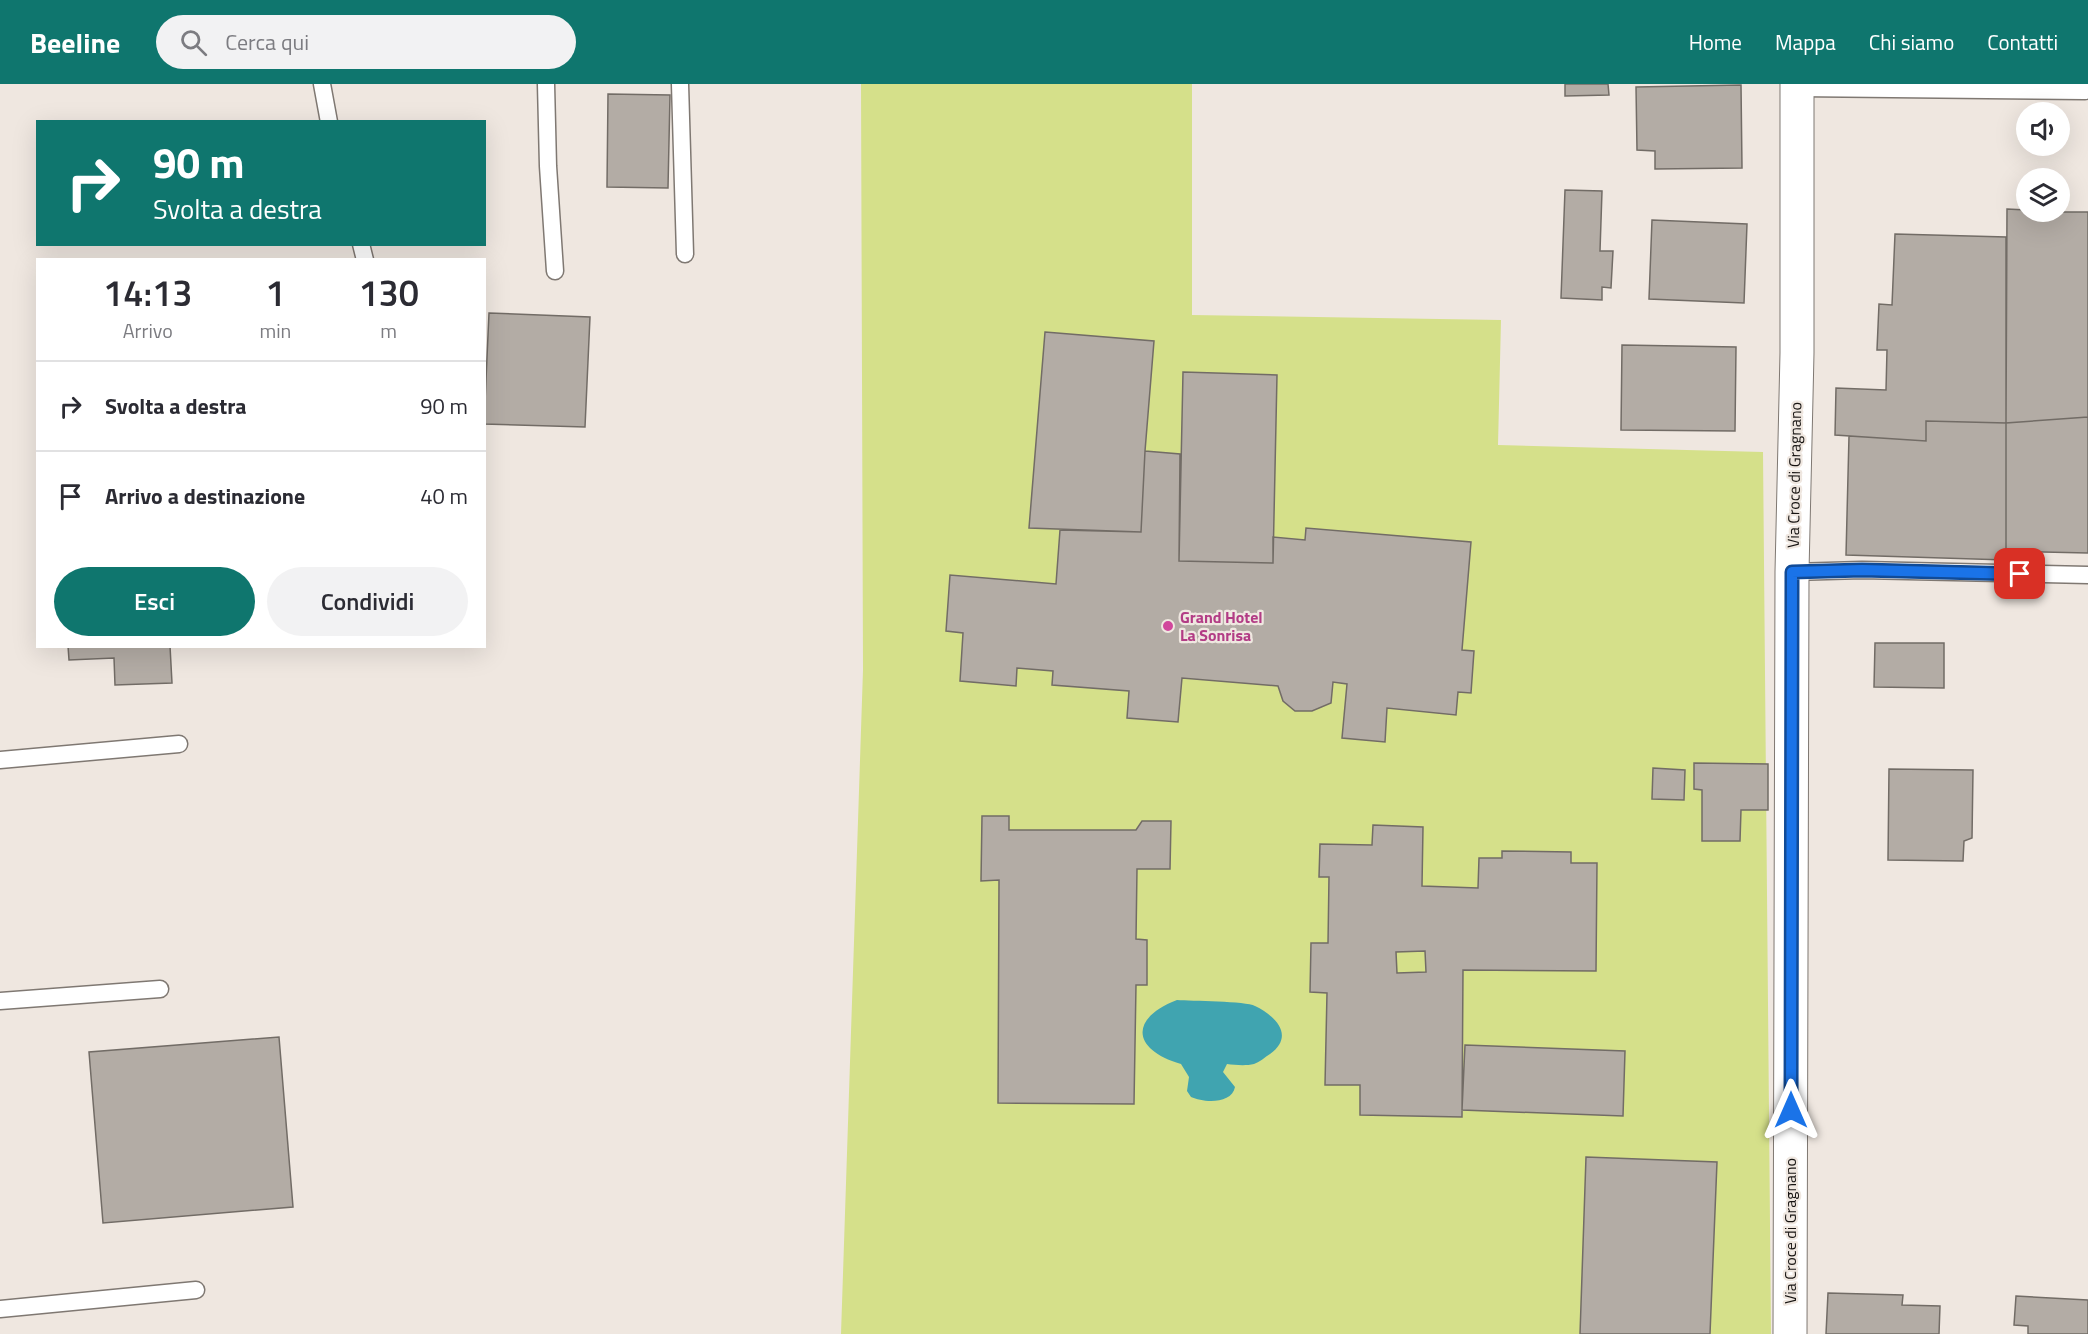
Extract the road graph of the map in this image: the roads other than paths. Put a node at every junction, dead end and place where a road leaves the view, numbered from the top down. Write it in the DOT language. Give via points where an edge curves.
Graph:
graph roads {
  1 [pos="322,84"];
  2 [pos="546,84"];
  3 [pos="680,84"];
  4 [pos="1797,86"];
  5 [pos="2085,91"];
  6 [pos="329,120"];
  7 [pos="685,254"];
  8 [pos="555,271"];
  9 [pos="1792,572"];
  10 [pos="2088,575"];
  11 [pos="179,744"];
  12 [pos="0,760"];
  13 [pos="160,989"];
  14 [pos="0,1001"];
  15 [pos="196,1290"];
  16 [pos="0,1309"];
  17 [pos="1790,1334"];
  1 -- 6 [label="lane"];
  2 -- 8 [label="lane"];
  3 -- 7 [label="lane"];
  4 -- 5 [label="lane"];
  4 -- 9 [label="street, Via Croce di Gragnano"];
  9 -- 10 [label="lane"];
  9 -- 17 [label="street, Via Croce di Gragnano"];
  11 -- 12 [label="lane"];
  13 -- 14 [label="lane"];
  15 -- 16 [label="lane"];
}
